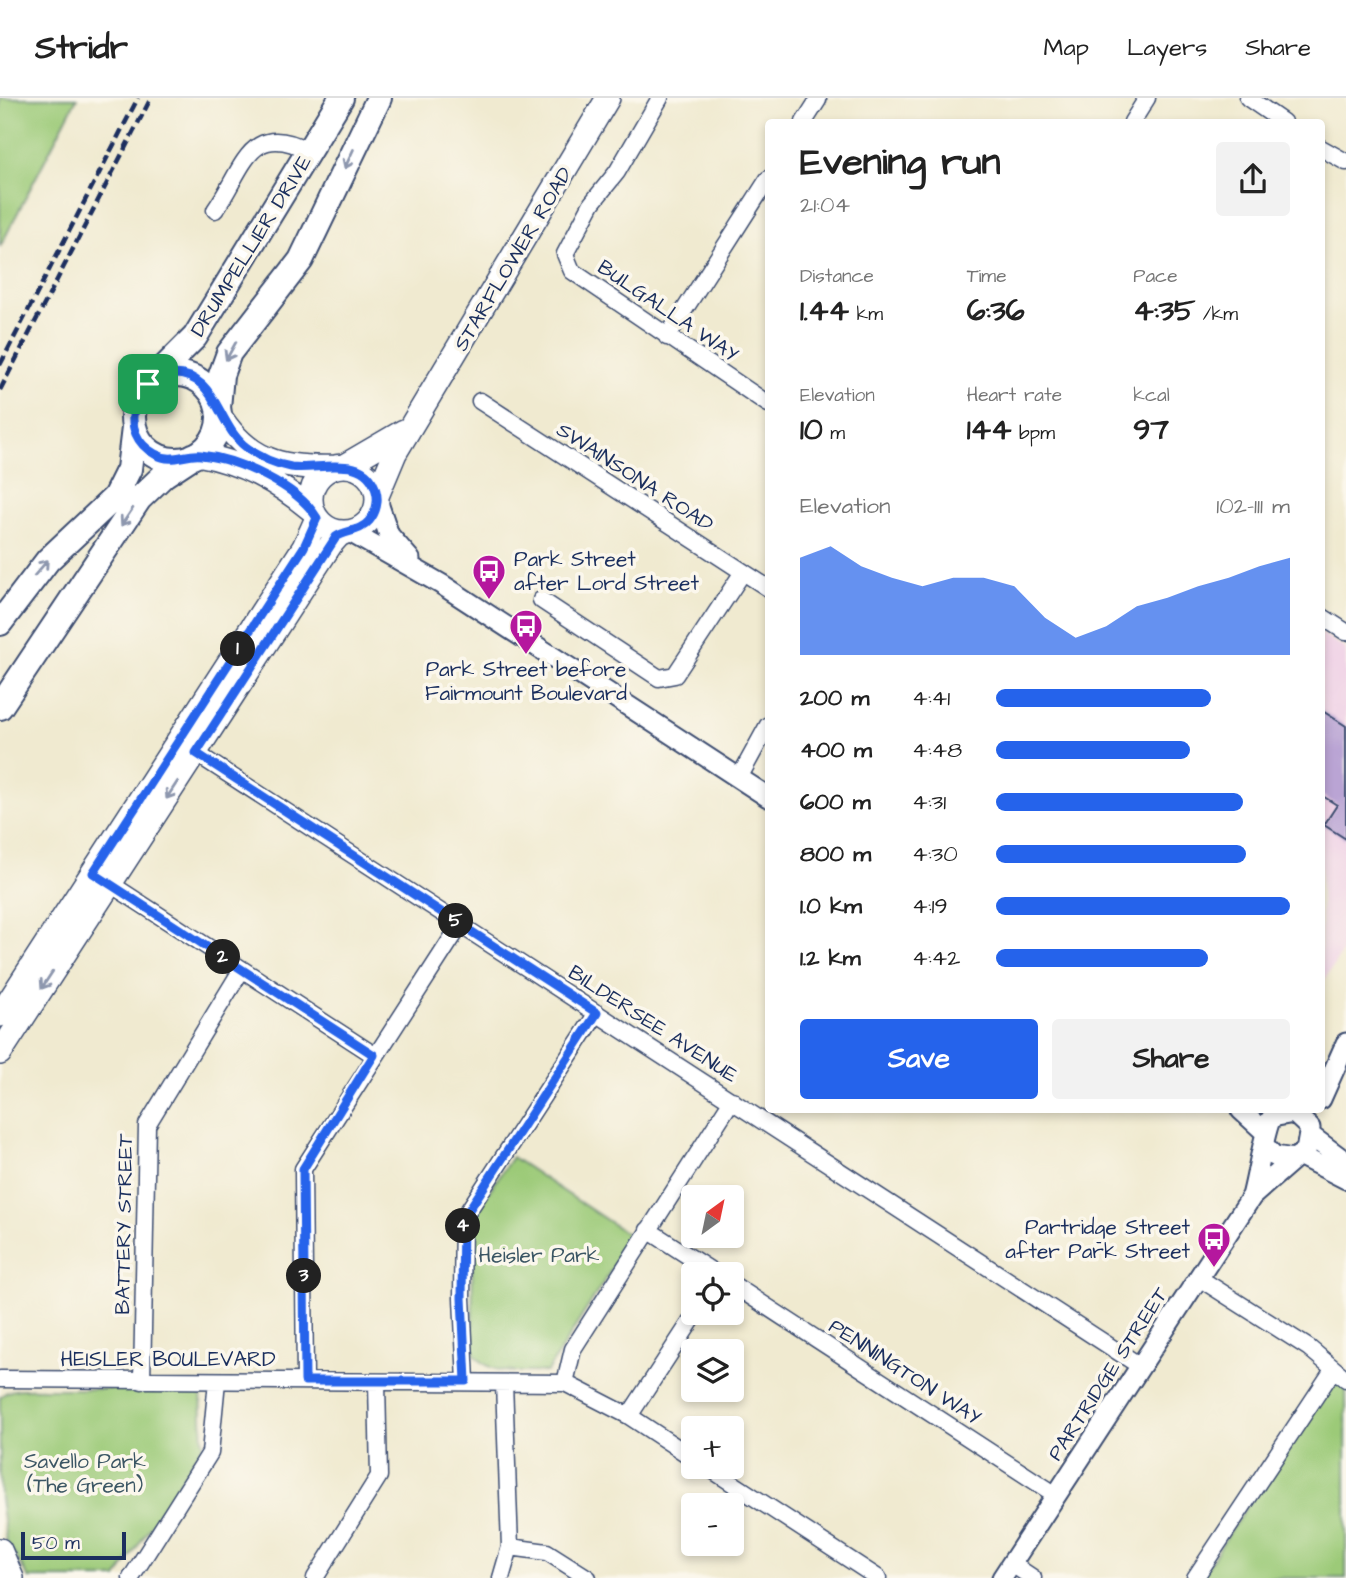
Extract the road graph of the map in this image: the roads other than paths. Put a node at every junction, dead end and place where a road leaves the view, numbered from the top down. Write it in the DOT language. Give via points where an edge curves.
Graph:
graph roads {
  1 [pos="341,98"];
  2 [pos="379,98"];
  3 [pos="608,98"];
  4 [pos="660,98"];
  5 [pos="1147,98"];
  6 [pos="1248,98"];
  7 [pos="818,100"];
  8 [pos="806,119"];
  9 [pos="1134,119"];
  10 [pos="1279,119"];
  11 [pos="1325,150"];
  12 [pos="309,151"];
  13 [pos="1346,162"];
  14 [pos="765,184"];
  15 [pos="215,210"];
  16 [pos="667,337"];
  17 [pos="148,384"];
  18 [pos="480,401"];
  19 [pos="765,402"];
  20 [pos="218,410"];
  21 [pos="418,419"];
  22 [pos="134,428"];
  23 [pos="195,455"];
  24 [pos="340,466"];
  25 [pos="377,498"];
  26 [pos="315,514"];
  27 [pos="348,532"];
  28 [pos="743,572"];
  29 [pos="441,584"];
  30 [pos="765,586"];
  31 [pos="541,600"];
  32 [pos="1325,619"];
  33 [pos="0,623"];
  34 [pos="1346,632"];
  35 [pos="0,707"];
  36 [pos="765,730"];
  37 [pos="187,747"];
  38 [pos="739,778"];
  39 [pos="765,795"];
  40 [pos="102,878"];
  41 [pos="461,924"];
  42 [pos="242,969"];
  43 [pos="597,1013"];
  44 [pos="0,1015"];
  45 [pos="0,1053"];
  46 [pos="374,1055"];
  47 [pos="1335,1059"];
  48 [pos="1325,1088"];
  49 [pos="732,1100"];
  50 [pos="1243,1113"];
  51 [pos="1278,1113"];
  52 [pos="1289,1113"];
  53 [pos="1315,1113"];
  54 [pos="1310,1132"];
  55 [pos="1264,1138"];
  56 [pos="1297,1158"];
  57 [pos="1346,1162"];
  58 [pos="1346,1179"];
  59 [pos="1252,1196"];
  60 [pos="648,1230"];
  61 [pos="697,1262"];
  62 [pos="1199,1278"];
  63 [pos="744,1292"];
  64 [pos="688,1325"];
  65 [pos="1140,1366"];
  66 [pos="1339,1374"];
  67 [pos="0,1379"];
  68 [pos="142,1381"];
  69 [pos="217,1381"];
  70 [pos="305,1381"];
  71 [pos="466,1381"];
  72 [pos="565,1382"];
  73 [pos="377,1383"];
  74 [pos="504,1383"];
  75 [pos="629,1416"];
  76 [pos="681,1450"];
  77 [pos="726,1479"];
  78 [pos="1056,1495"];
  79 [pos="510,1547"];
  80 [pos="0,1550"];
  81 [pos="1007,1571"];
  82 [pos="137,1576"];
  83 [pos="12,1578"];
  84 [pos="315,1578"];
  85 [pos="500,1578"];
  86 [pos="588,1578"];
  87 [pos="878,1578"];
  88 [pos="1034,1578"];
  89 [pos="1195,1578"];
  1 -- 12 [label="main road, DRUMPELLIER DRIVE"];
  2 -- 20 [label="main road, DRUMPELLIER DRIVE, one-way" via="301,260 229,353 221,375"];
  3 -- 21 [label="main road, STARFLOWER ROAD"];
  4 -- 16 [label="street, BULGALLA WAY" via="565,254 572,271"];
  5 -- 9 [label="street"];
  6 -- 10 [label="street"];
  7 -- 8 [label="street"];
  11 -- 13 [label="street"];
  12 -- 15 [label="street" via="281,139 264,141 251,152"];
  12 -- 17 [label="main road, DRUMPELLIER DRIVE" via="195,337"];
  14 -- 16 [label="street"];
  16 -- 19 [label="street, BULGALLA WAY"];
  17 -- 20 [label="main road" via="170,374 190,376 206,387"];
  17 -- 22 [label="main road" via="134,404"];
  18 -- 28 [label="street, SWAINSONA ROAD"];
  20 -- 23 [label="main road" via="214,437"];
  20 -- 24 [label="main road" via="240,442 268,460 299,468"];
  21 -- 24 [label="main road, STARFLOWER ROAD" via="386,443"];
  21 -- 25 [label="main road, STARFLOWER ROAD" via="394,453"];
  22 -- 23 [label="main road" via="140,441 155,454 173,460"];
  33 -- 22 [label="main road, one-way" via="48,560 115,497 130,469"];
  23 -- 26 [label="main road" via="253,469"];
  23 -- 35 [label="main road, one-way" via="155,483 132,508"];
  24 -- 25 [label="main road" via="365,473"];
  24 -- 26 [label="main road" via="323,473 316,482 311,496"];
  25 -- 27 [label="main road" via="369,521"];
  25 -- 29 [label="street" via="382,521 394,542"];
  26 -- 27 [label="main road" via="328,528"];
  26 -- 37 [label="main road" via="310,538"];
  27 -- 29 [label="street"];
  27 -- 37 [label="main road" via="339,534 331,544"];
  28 -- 30 [label="street, SWAINSONA ROAD"];
  28 -- 31 [label="street" via="675,676 666,679"];
  29 -- 38 [label="street"];
  32 -- 34 [label="street"];
  36 -- 38 [label="street"];
  37 -- 40 [label="main road"];
  37 -- 41 [label="street, BILDERSEE AVENUE"];
  38 -- 39 [label="street"];
  40 -- 42 [label="street"];
  40 -- 44 [label="main road"];
  40 -- 45 [label="main road, one-way"];
  41 -- 43 [label="street, BILDERSEE AVENUE"];
  41 -- 46 [label="street"];
  42 -- 46 [label="street"];
  42 -- 68 [label="street, BATTERY STREET" via="147,1125"];
  43 -- 49 [label="street, BILDERSEE AVENUE"];
  43 -- 71 [label="street" via="463,1219"];
  46 -- 70 [label="street" via="303,1169"];
  47 -- 48 [label="street"];
  49 -- 60 [label="street"];
  49 -- 65 [label="street, BILDERSEE AVENUE"];
  50 -- 55 [label="street"];
  51 -- 55 [label="street"];
  52 -- 54 [label="street" via="1301,1116"];
  53 -- 54 [label="street"];
  54 -- 56 [label="street" via="1310,1144"];
  54 -- 57 [label="street"];
  55 -- 56 [label="street" via="1280,1159"];
  55 -- 59 [label="street, PARTRIDGE STREET"];
  56 -- 58 [label="street"];
  56 -- 59 [label="street, PARTRIDGE STREET"];
  59 -- 62 [label="street, PARTRIDGE STREET"];
  60 -- 61 [label="street"];
  60 -- 72 [label="street" via="573,1349"];
  62 -- 65 [label="street, PARTRIDGE STREET"];
  62 -- 66 [label="street" via="1309,1348"];
  63 -- 78 [label="street, PENNINGTON WAY"];
  64 -- 75 [label="street"];
  65 -- 78 [label="street, PARTRIDGE STREET"];
  66 -- 89 [label="street"];
  67 -- 68 [label="street, HEISLER BOULEVARD"];
  68 -- 69 [label="street, HEISLER BOULEVARD"];
  69 -- 70 [label="street, HEISLER BOULEVARD"];
  69 -- 82 [label="street" via="210,1453"];
  70 -- 73 [label="street, HEISLER BOULEVARD"];
  71 -- 73 [label="street, HEISLER BOULEVARD"];
  71 -- 74 [label="street, HEISLER BOULEVARD"];
  72 -- 74 [label="street, HEISLER BOULEVARD"];
  72 -- 75 [label="street, HEISLER BOULEVARD"];
  73 -- 84 [label="street" via="379,1476"];
  74 -- 79 [label="street"];
  75 -- 76 [label="street, HEISLER BOULEVARD"];
  77 -- 87 [label="street"];
  78 -- 81 [label="street, PARTRIDGE STREET"];
  79 -- 85 [label="street"];
  79 -- 86 [label="street" via="547,1552"];
  80 -- 83 [label="main road"];
  81 -- 88 [label="street"];
}
